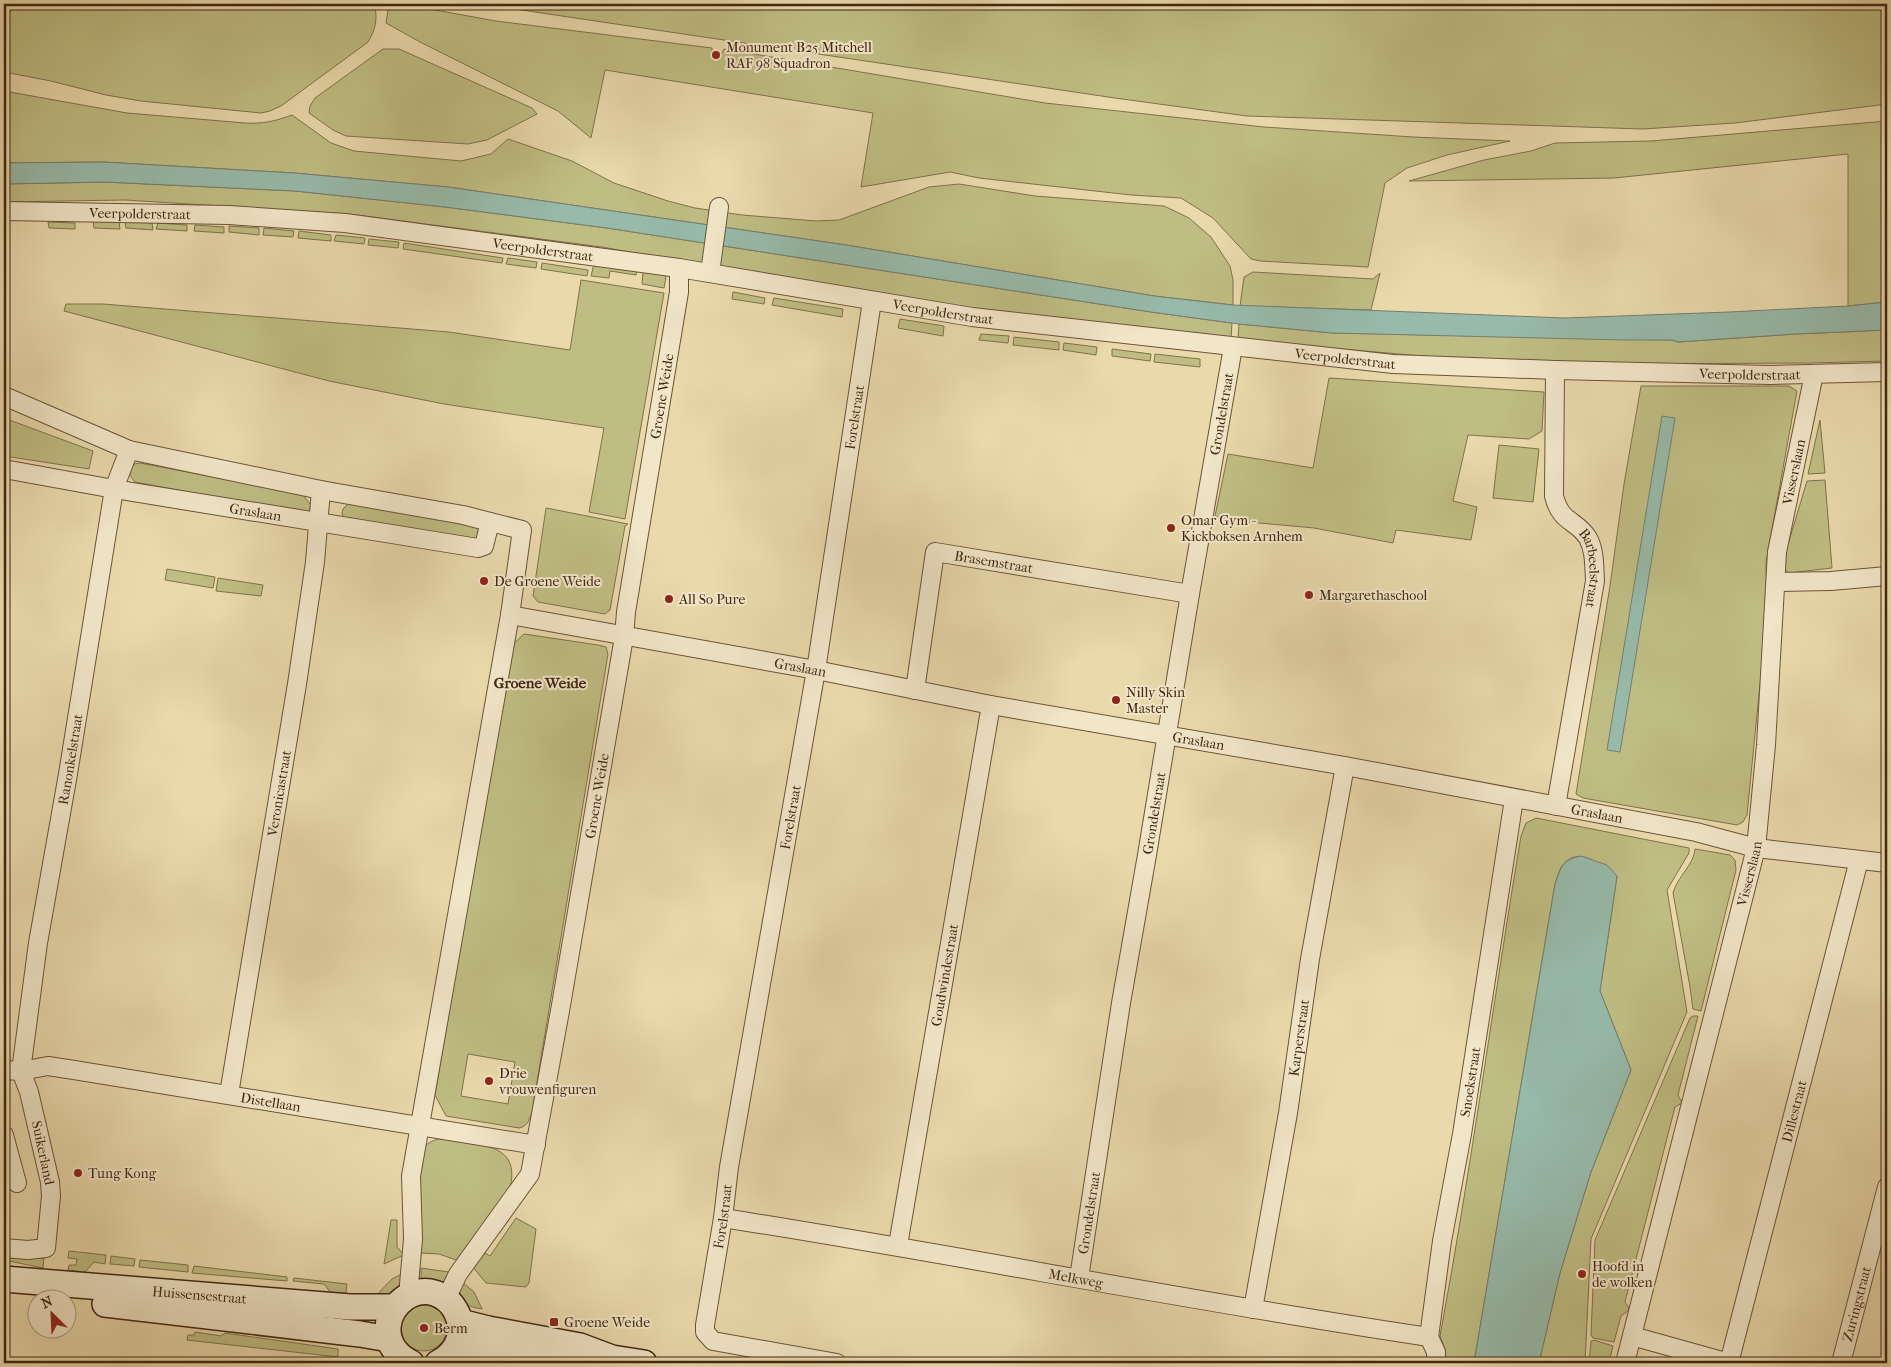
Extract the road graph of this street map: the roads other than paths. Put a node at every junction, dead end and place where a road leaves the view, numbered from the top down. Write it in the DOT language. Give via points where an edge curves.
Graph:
graph roads {
  1 [pos="4,211"];
  2 [pos="718,211"];
  3 [pos="711,267"];
  4 [pos="679,268"];
  5 [pos="872,301"];
  6 [pos="1233,347"];
  7 [pos="1555,370"];
  8 [pos="1887,372"];
  9 [pos="1814,374"];
  10 [pos="4,396"];
  11 [pos="129,450"];
  12 [pos="4,469"];
  13 [pos="114,489"];
  14 [pos="322,490"];
  15 [pos="490,522"];
  16 [pos="320,523"];
  17 [pos="1887,576"];
  18 [pos="1776,582"];
  19 [pos="1190,594"];
  20 [pos="510,615"];
  21 [pos="624,637"];
  22 [pos="816,670"];
  23 [pos="915,690"];
  24 [pos="991,705"];
  25 [pos="1166,736"];
  26 [pos="1344,766"];
  27 [pos="1514,798"];
  28 [pos="1556,806"];
  29 [pos="1756,848"];
  30 [pos="1858,860"];
  31 [pos="1887,862"];
  32 [pos="12,1070"];
  33 [pos="229,1094"];
  34 [pos="419,1125"];
  35 [pos="4,1135"];
  36 [pos="536,1146"];
  37 [pos="17,1183"];
  38 [pos="1887,1188"];
  39 [pos="723,1218"];
  40 [pos="898,1246"];
  41 [pos="4,1248"];
  42 [pos="1079,1278"];
  43 [pos="4,1279"];
  44 [pos="4,1295"];
  45 [pos="28,1297"];
  46 [pos="446,1299"];
  47 [pos="78,1301"];
  48 [pos="402,1302"];
  49 [pos="1253,1310"];
  50 [pos="460,1322"];
  51 [pos="1632,1336"];
  52 [pos="1429,1337"];
  53 [pos="457,1346"];
  54 [pos="401,1356"];
  55 [pos="612,1358"];
  56 [pos="553,1362"];
  57 [pos="438,1363"];
  58 [pos="644,1363"];
  59 [pos="837,1363"];
  60 [pos="1436,1363"];
  61 [pos="1625,1363"];
  62 [pos="1729,1363"];
  63 [pos="1841,1363"];
  1 -- 4 [label="street, Veerpolderstraat" via="306,219"];
  2 -- 3 [label="street"];
  3 -- 4 [label="street, Veerpolderstraat"];
  3 -- 5 [label="street, Veerpolderstraat"];
  4 -- 21 [label="street, Groene Weide" via="679,292"];
  5 -- 6 [label="street, Veerpolderstraat" via="972,317"];
  5 -- 22 [label="street, Forelstraat"];
  6 -- 7 [label="street, Veerpolderstraat" via="1393,364"];
  6 -- 19 [label="street, Grondelstraat"];
  7 -- 9 [label="street, Veerpolderstraat"];
  7 -- 28 [label="street, Barbeelstraat" via="1554,496 1564,517 1587,537 1594,560 1594,581"];
  8 -- 9 [label="street, Veerpolderstraat"];
  9 -- 18 [label="street, Visserslaan" via="1777,552"];
  10 -- 11 [label="street"];
  11 -- 13 [label="street, Ranonkelstraat"];
  11 -- 14 [label="street"];
  12 -- 13 [label="street, Graslaan"];
  13 -- 16 [label="street, Graslaan"];
  13 -- 32 [label="street, Ranonkelstraat" via="68,774"];
  14 -- 15 [label="street"];
  14 -- 16 [label="street, Veronicastraat"];
  15 -- 16 [label="street, Graslaan" via="484,546 478,548"];
  15 -- 20 [label="street" via="522,530"];
  16 -- 33 [label="street, Veronicastraat" via="297,684"];
  17 -- 18 [label="street"];
  18 -- 29 [label="street, Visserslaan"];
  19 -- 23 [label="street, Brasemstraat" via="935,552"];
  19 -- 25 [label="street, Grondelstraat"];
  20 -- 21 [label="street, Graslaan"];
  20 -- 34 [label="street"];
  21 -- 22 [label="street, Graslaan"];
  21 -- 36 [label="street, Groene Weide"];
  22 -- 23 [label="street, Graslaan"];
  22 -- 39 [label="street, Forelstraat" via="729,1167"];
  23 -- 24 [label="street, Graslaan"];
  24 -- 25 [label="street, Graslaan"];
  24 -- 40 [label="street, Goudwindestraat"];
  25 -- 26 [label="street, Graslaan"];
  25 -- 42 [label="street, Grondelstraat" via="1120,1003"];
  26 -- 27 [label="street, Graslaan"];
  26 -- 49 [label="street, Karperstraat"];
  27 -- 28 [label="street, Graslaan"];
  27 -- 52 [label="street, Snoekstraat"];
  28 -- 29 [label="street, Graslaan" via="1696,832"];
  29 -- 30 [label="street, Graslaan"];
  29 -- 51 [label="street, Visserslaan"];
  30 -- 31 [label="street, Graslaan"];
  30 -- 62 [label="street, Dillestraat"];
  32 -- 33 [label="street, Distellaan" via="48,1066"];
  32 -- 41 [label="street, Suikerland" via="29,1092 51,1196 46,1248"];
  33 -- 34 [label="street, Distellaan"];
  34 -- 36 [label="street, Distellaan"];
  34 -- 48 [label="street" via="412,1176 412,1257"];
  35 -- 37 [label="street"];
  36 -- 46 [label="street, Groene Weide" via="530,1174 458,1274"];
  38 -- 63 [label="street, Zuringstraat"];
  39 -- 40 [label="street, Melkweg"];
  39 -- 59 [label="street, Forelstraat" via="705,1332 713,1341"];
  40 -- 42 [label="street, Melkweg"];
  42 -- 49 [label="street, Melkweg"];
  43 -- 48 [label="street, Huissensestraat" via="350,1307"];
  44 -- 45 [label="street, Huissensestraat"];
  46 -- 48 [label="street, Huissensestraat" via="427,1292"];
  46 -- 50 [label="street"];
  47 -- 54 [label="street, Huissensestraat" via="360,1334"];
  48 -- 54 [label="street" via="388,1322"];
  49 -- 52 [label="street, Melkweg"];
  50 -- 53 [label="street"];
  50 -- 55 [label="street" via="580,1346"];
  51 -- 61 [label="street, Visserslaan"];
  51 -- 62 [label="street"];
  52 -- 60 [label="street, Snoekstraat" via="1436,1352"];
  53 -- 56 [label="street"];
  53 -- 57 [label="street"];
  55 -- 56 [label="street"];
  55 -- 58 [label="street"];
}
